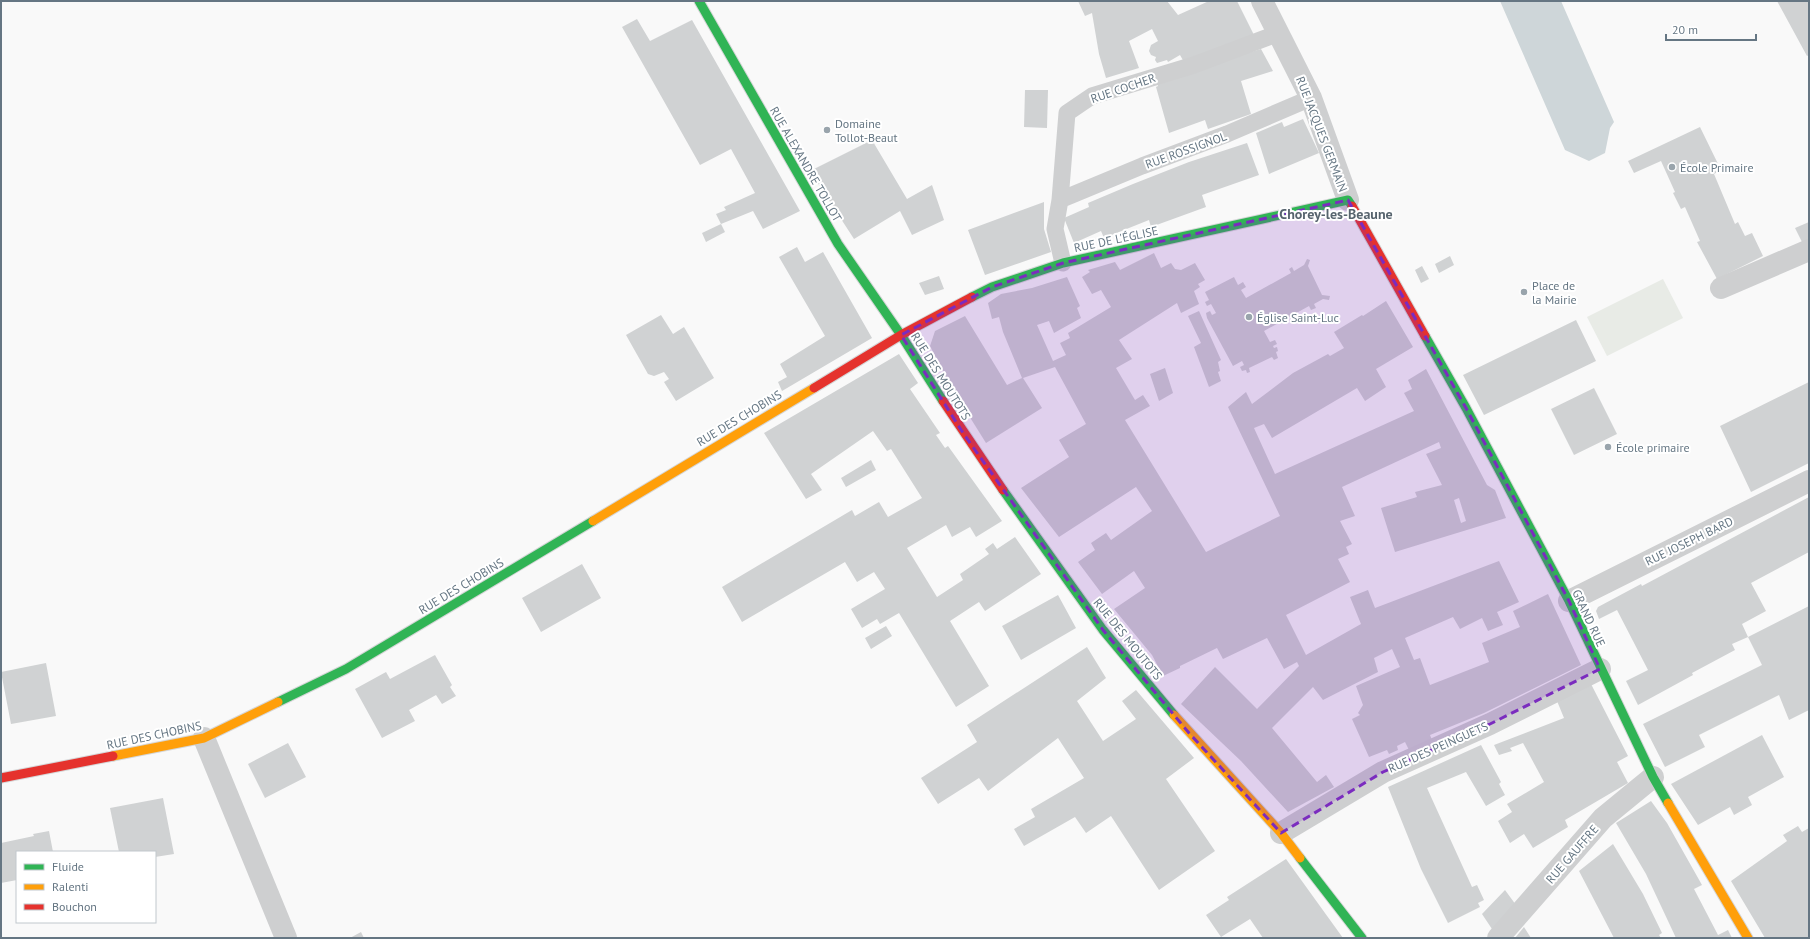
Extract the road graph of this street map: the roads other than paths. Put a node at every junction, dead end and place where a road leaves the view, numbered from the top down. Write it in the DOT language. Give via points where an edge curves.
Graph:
graph roads {
  1 [pos="699,1"];
  2 [pos="1262,1"];
  3 [pos="1279,33"];
  4 [pos="1311,98"];
  5 [pos="1060,200"];
  6 [pos="1348,200"];
  7 [pos="1809,250"];
  8 [pos="1063,263"];
  9 [pos="1721,288"];
  10 [pos="1410,307"];
  11 [pos="901,334"];
  12 [pos="1809,481"];
  13 [pos="1569,601"];
  14 [pos="1600,669"];
  15 [pos="204,738"];
  16 [pos="1653,777"];
  17 [pos="1,778"];
  18 [pos="1281,833"];
  19 [pos="286,938"];
  20 [pos="1362,938"];
  21 [pos="1498,938"];
  22 [pos="1748,938"];
  1 -- 11 [label="street, RUE ALEXANDRE TOLLOT" via="838,244"];
  2 -- 3 [label="street, RUE JACQUES GERMAIN"];
  3 -- 4 [label="street, RUE JACQUES GERMAIN"];
  3 -- 5 [label="lane, RUE COCHER" via="1194,65 1092,96 1067,113"];
  4 -- 5 [label="lane, RUE ROSSIGNOL"];
  4 -- 6 [label="street, RUE JACQUES GERMAIN"];
  5 -- 8 [label="lane, RUE COCHER" via="1055,229"];
  6 -- 8 [label="street, RUE DE L'ÉGLISE"];
  6 -- 10 [label="street, RUE JACQUES GERMAIN"];
  7 -- 9 [label="street"];
  8 -- 11 [label="street, RUE DE L'ÉGLISE" via="992,287"];
  10 -- 13 [label="street, GRAND RUE"];
  11 -- 15 [label="street, RUE DES CHOBINS" via="346,669"];
  11 -- 18 [label="street, RUE DES MOUTOTS" via="962,433 1103,630 1189,732"];
  12 -- 13 [label="street, RUE JOSEPH BARD"];
  13 -- 14 [label="street, GRAND RUE"];
  14 -- 16 [label="street, GRAND RUE"];
  14 -- 18 [label="street, RUE DES PEINGUETS" via="1490,724 1383,772"];
  15 -- 17 [label="street, RUE DES CHOBINS"];
  15 -- 19 [label="street"];
  16 -- 21 [label="street, RUE GAUFFRE" via="1603,818"];
  16 -- 22 [label="street, GRAND RUE"];
  18 -- 20 [label="street, RUE DES MOUTOTS"];
}
